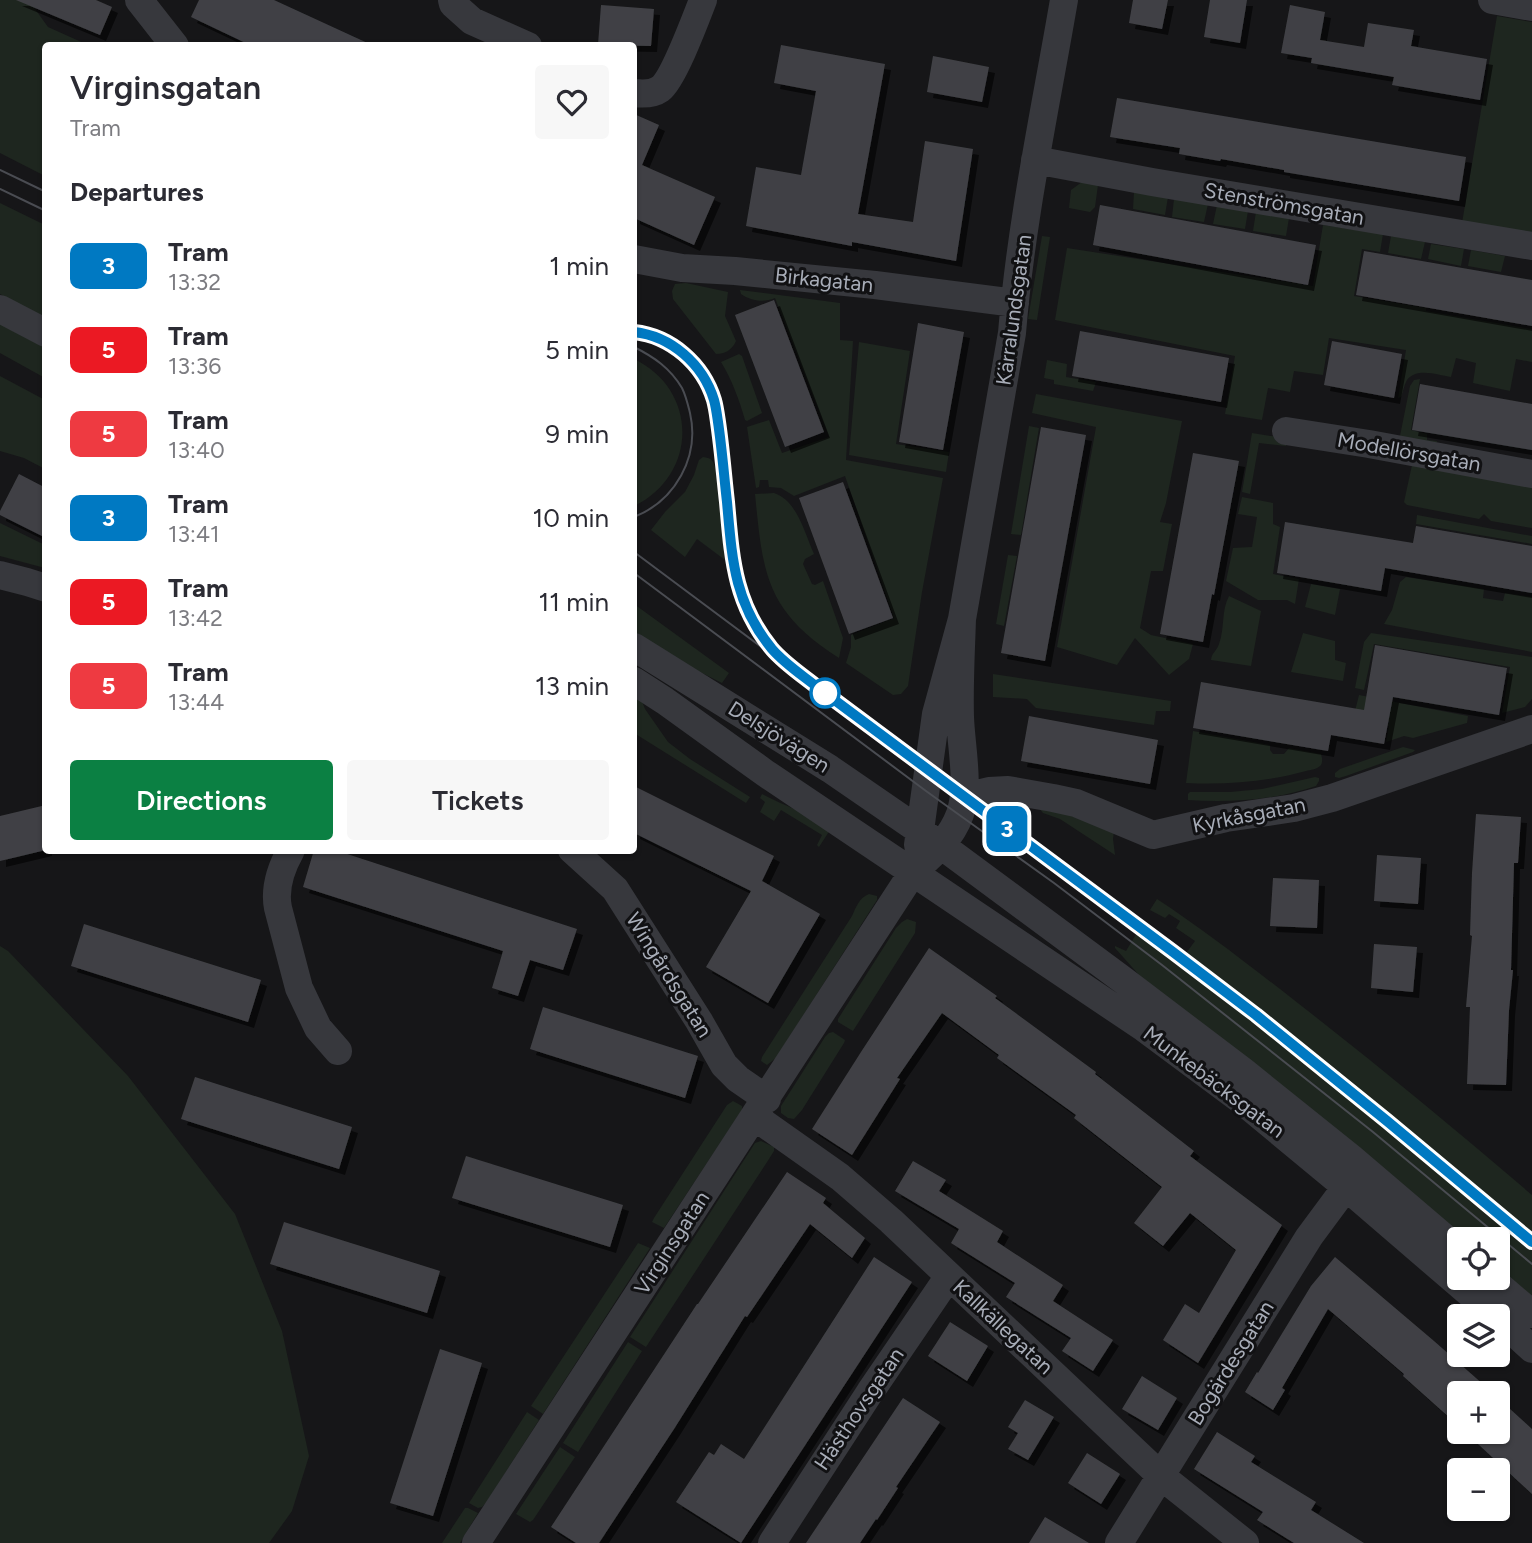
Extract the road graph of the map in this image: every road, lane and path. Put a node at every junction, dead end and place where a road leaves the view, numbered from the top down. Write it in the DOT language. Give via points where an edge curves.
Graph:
graph roads {
  1 [pos="703,0"];
  2 [pos="1064,0"];
  3 [pos="1492,0"];
  4 [pos="144,2"];
  5 [pos="453,2"];
  6 [pos="1532,7"];
  7 [pos="172,42"];
  8 [pos="519,42"];
  9 [pos="637,93"];
  10 [pos="1035,160"];
  11 [pos="1532,246"];
  12 [pos="637,260"];
  13 [pos="1015,303"];
  14 [pos="0,309"];
  15 [pos="42,331"];
  16 [pos="1286,431"];
  17 [pos="1532,474"];
  18 [pos="0,575"];
  19 [pos="42,587"];
  20 [pos="962,619"];
  21 [pos="637,650"];
  22 [pos="637,683"];
  23 [pos="1532,729"];
  24 [pos="926,791"];
  25 [pos="964,797"];
  26 [pos="889,808"];
  27 [pos="931,839"];
  28 [pos="288,854"];
  29 [pos="576,854"];
  30 [pos="913,872"];
  31 [pos="338,1051"];
  32 [pos="761,1108"];
  33 [pos="1346,1187"];
  34 [pos="1447,1240"];
  35 [pos="949,1276"];
  36 [pos="1504,1290"];
  37 [pos="1482,1304"];
  38 [pos="1532,1314"];
  39 [pos="1510,1329"];
  40 [pos="1532,1349"];
  41 [pos="1161,1476"];
  42 [pos="476,1543"];
  43 [pos="772,1543"];
  44 [pos="1119,1543"];
  45 [pos="1245,1543"];
  1 -- 9 [label="street" via="663,87"];
  2 -- 10 [label="street, Kärralundsgatan"];
  3 -- 6 [label="street"];
  4 -- 7 [label="street"];
  5 -- 8 [label="street" via="472,21"];
  10 -- 11 [label="street, Stenströmsgatan"];
  10 -- 13 [label="street, Kärralundsgatan"];
  12 -- 13 [label="street, Birkagatan"];
  13 -- 20 [label="street, Kärralundsgatan"];
  14 -- 15 [label="street"];
  16 -- 17 [label="street, Modellörsgatan"];
  18 -- 19 [label="street"];
  20 -- 24 [label="street, Kärralundsgatan" via="936,714"];
  20 -- 25 [label="street, Kärralundsgatan"];
  21 -- 26 [label="street, Delsjövägen"];
  22 -- 30 [label="street, Delsjövägen"];
  23 -- 25 [label="street, Kyrkåsgatan" via="1332,798 1153,835 1054,798 1008,790"];
  24 -- 26 [label="street"];
  24 -- 27 [label="street, Kärralundsgatan"];
  25 -- 27 [label="street, Kärralundsgatan" via="951,833"];
  26 -- 27 [label="street, Delsjövägen"];
  27 -- 30 [label="street, Kärralundsgatan"];
  27 -- 34 [label="street, Munkebäcksgatan" via="1244,1072"];
  28 -- 31 [label="street" via="279,877 278,908 299,988 318,1028"];
  29 -- 32 [label="street, Wingårdsgatan" via="615,889 724,1065"];
  30 -- 32 [label="street, Virginsgatan"];
  30 -- 33 [label="street, Munkebäcksgatan" via="1144,1028"];
  32 -- 35 [label="street, Kallkällegatan"];
  32 -- 42 [label="street, Virginsgatan"];
  33 -- 37 [label="street, Munkebäcksgatan"];
  33 -- 41 [label="street, Bogärdesgatan" via="1309,1237"];
  35 -- 41 [label="street, Kallkällegatan"];
  35 -- 43 [label="street, Hästhovsgatan"];
  36 -- 38 [label="street"];
  39 -- 40 [label="street, Munkebäcksgatan"];
  41 -- 44 [label="street, Bogärdesgatan"];
  41 -- 45 [label="street, Kallkällegatan"];
}
